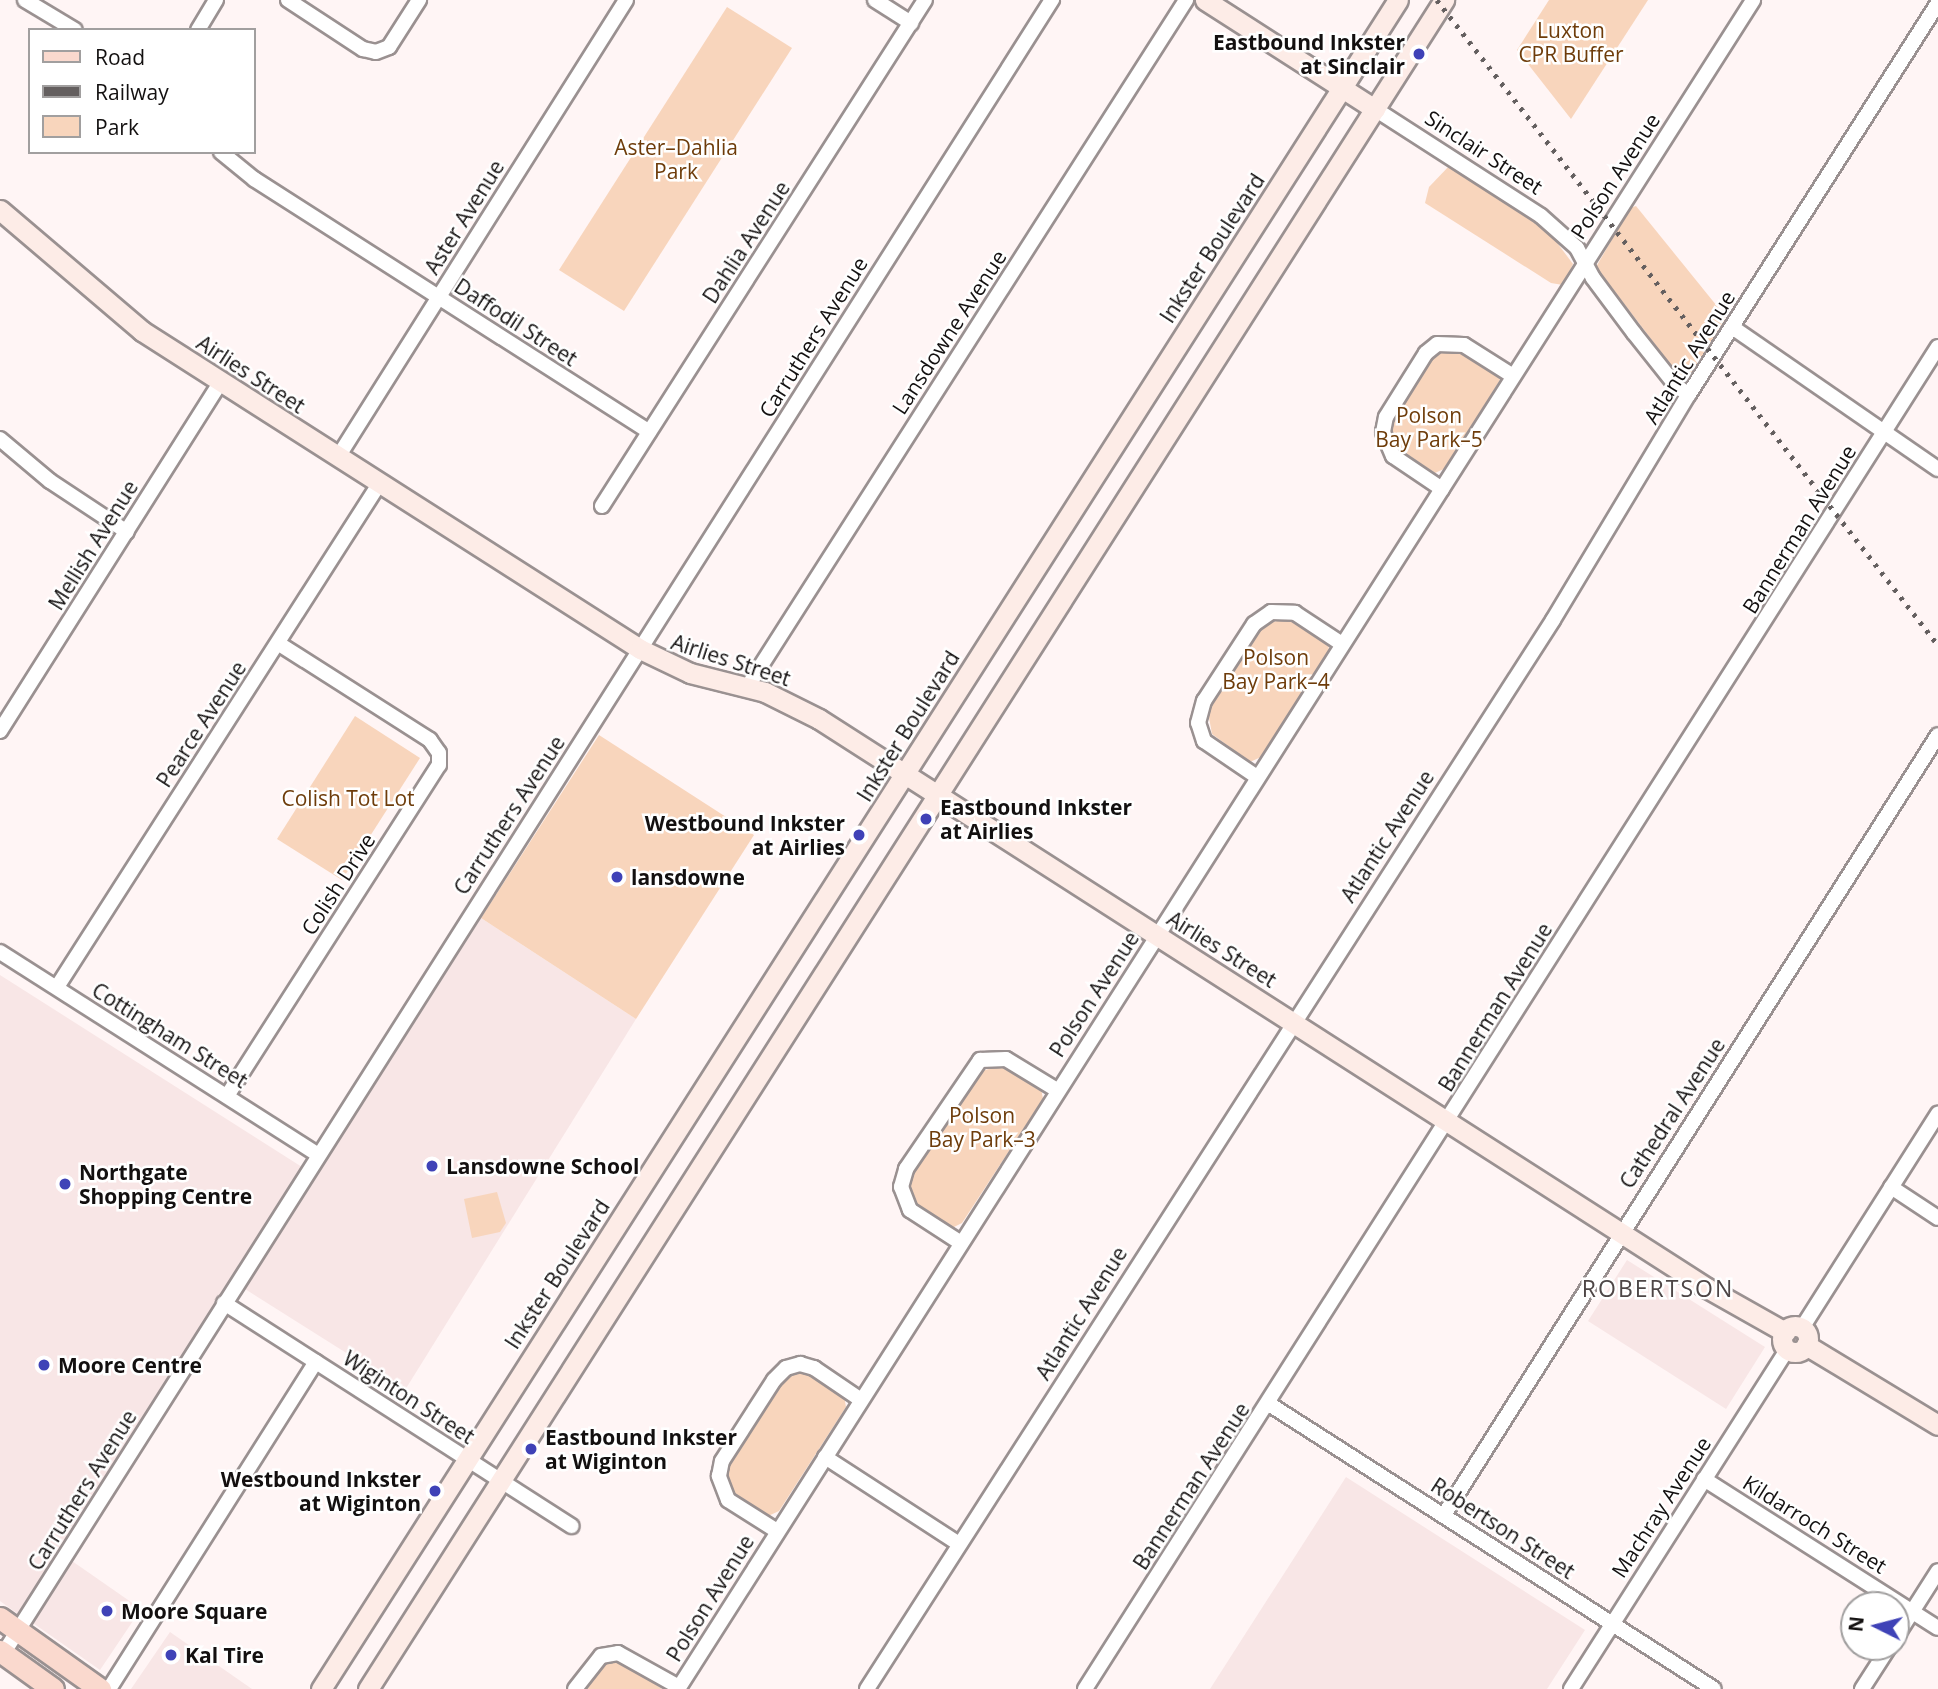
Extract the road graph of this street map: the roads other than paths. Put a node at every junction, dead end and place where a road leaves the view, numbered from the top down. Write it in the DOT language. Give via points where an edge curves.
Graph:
graph roads {
  1 [pos="26,0"];
  2 [pos="216,0"];
  3 [pos="288,0"];
  4 [pos="419,0"];
  5 [pos="626,0"];
  6 [pos="875,0"];
  7 [pos="925,0"];
  8 [pos="1052,0"];
  9 [pos="1186,0"];
  10 [pos="1205,0"];
  11 [pos="1398,0"];
  12 [pos="1444,0"];
  13 [pos="1753,0"];
  14 [pos="1938,3"];
  15 [pos="911,23"];
  16 [pos="72,28"];
  17 [pos="199,28"];
  18 [pos="1342,87"];
  19 [pos="1375,109"];
  20 [pos="224,154"];
  21 [pos="0,210"];
  22 [pos="1584,264"];
  23 [pos="439,296"];
  24 [pos="1732,327"];
  25 [pos="1938,347"];
  26 [pos="1513,376"];
  27 [pos="221,381"];
  28 [pos="1689,394"];
  29 [pos="649,432"];
  30 [pos="1882,434"];
  31 [pos="0,439"];
  32 [pos="338,457"];
  33 [pos="1938,469"];
  34 [pos="379,484"];
  35 [pos="1442,489"];
  36 [pos="602,506"];
  37 [pos="127,532"];
  38 [pos="278,643"];
  39 [pos="1342,644"];
  40 [pos="640,649"];
  41 [pos="748,687"];
  42 [pos="0,731"];
  43 [pos="1938,735"];
  44 [pos="904,775"];
  45 [pos="1257,777"];
  46 [pos="939,795"];
  47 [pos="1157,935"];
  48 [pos="0,952"];
  49 [pos="57,987"];
  50 [pos="1292,1021"];
  51 [pos="1057,1090"];
  52 [pos="227,1096"];
  53 [pos="1938,1114"];
  54 [pos="1449,1119"];
  55 [pos="317,1154"];
  56 [pos="1891,1187"];
  57 [pos="1938,1218"];
  58 [pos="1621,1233"];
  59 [pos="961,1243"];
  60 [pos="223,1303"];
  61 [pos="1795,1338"];
  62 [pos="316,1362"];
  63 [pos="861,1400"];
  64 [pos="1269,1404"];
  65 [pos="1938,1425"];
  66 [pos="825,1457"];
  67 [pos="466,1458"];
  68 [pos="1704,1479"];
  69 [pos="499,1480"];
  70 [pos="1444,1515"];
  71 [pos="572,1526"];
  72 [pos="777,1531"];
  73 [pos="959,1544"];
  74 [pos="1938,1570"];
  75 [pos="1912,1611"];
  76 [pos="1910,1614"];
  77 [pos="0,1618"];
  78 [pos="1612,1624"];
  79 [pos="1938,1628"];
  80 [pos="19,1632"];
  81 [pos="2,1653"];
  82 [pos="1880,1661"];
  83 [pos="679,1688"];
  84 [pos="52,1689"];
  85 [pos="100,1689"];
  86 [pos="109,1689"];
  87 [pos="321,1689"];
  88 [pos="368,1689"];
  89 [pos="575,1689"];
  90 [pos="867,1689"];
  91 [pos="1085,1689"];
  92 [pos="1571,1689"];
  93 [pos="1714,1689"];
  94 [pos="1862,1689"];
  1 -- 16 [label="street"];
  2 -- 17 [label="street"];
  3 -- 4 [label="street" via="363,49 376,51 389,47"];
  5 -- 23 [label="street, Aster Avenue"];
  6 -- 15 [label="street"];
  7 -- 15 [label="street, Dahlia Avenue"];
  8 -- 40 [label="street, Carruthers Avenue"];
  9 -- 41 [label="street, Lansdowne Avenue"];
  10 -- 18 [label="main road, Sinclair Street"];
  11 -- 18 [label="main road, Inkster Boulevard"];
  12 -- 19 [label="main road"];
  13 -- 22 [label="street, Polson Avenue"];
  14 -- 24 [label="street, Atlantic Avenue"];
  15 -- 29 [label="street, Dahlia Avenue"];
  18 -- 19 [label="main road, Sinclair Street"];
  18 -- 44 [label="main road, Inkster Boulevard"];
  19 -- 22 [label="street, Sinclair Street" via="1541,216 1577,248"];
  19 -- 46 [label="main road"];
  20 -- 23 [label="street, Daffodil Street"];
  21 -- 27 [label="main road, Airlies Street" via="142,331"];
  22 -- 26 [label="street, Polson Avenue"];
  22 -- 28 [label="street, Sinclair Street" via="1676,387"];
  23 -- 29 [label="street, Daffodil Street"];
  23 -- 32 [label="street, Aster Avenue"];
  24 -- 28 [label="street, Atlantic Avenue"];
  24 -- 30 [label="street"];
  25 -- 30 [label="street, Bannerman Avenue"];
  26 -- 35 [label="street, Polson Avenue"];
  26 -- 35 [label="street" via="1464,345 1437,344 1426,353 1386,417 1386,446 1393,456"];
  27 -- 32 [label="main road, Airlies Street"];
  27 -- 37 [label="street, Mellish Avenue"];
  28 -- 50 [label="street, Atlantic Avenue" via="1553,620"];
  29 -- 36 [label="street, Dahlia Avenue"];
  30 -- 33 [label="street"];
  30 -- 54 [label="street, Bannerman Avenue"];
  31 -- 37 [label="street" via="50,481"];
  32 -- 34 [label="main road, Airlies Street"];
  34 -- 38 [label="street, Pearce Avenue"];
  34 -- 40 [label="main road, Airlies Street"];
  35 -- 39 [label="street, Polson Avenue"];
  37 -- 42 [label="street, Mellish Avenue"];
  38 -- 49 [label="street, Pearce Avenue"];
  38 -- 52 [label="street, Colish Drive" via="430,740 439,753 439,765"];
  39 -- 45 [label="street, Polson Avenue"];
  39 -- 45 [label="street" via="1295,613 1271,612 1254,624 1218,679 1201,708 1201,736"];
  40 -- 41 [label="main road, Airlies Street" via="690,673"];
  40 -- 55 [label="street, Carruthers Avenue"];
  41 -- 44 [label="main road, Airlies Street" via="819,719"];
  43 -- 58 [label="street, Cathedral Avenue"];
  44 -- 46 [label="main road, Airlies Street"];
  44 -- 67 [label="main road, Inkster Boulevard"];
  45 -- 47 [label="street, Polson Avenue"];
  46 -- 47 [label="main road, Airlies Street"];
  46 -- 69 [label="main road"];
  47 -- 50 [label="main road, Airlies Street"];
  47 -- 51 [label="street, Polson Avenue"];
  48 -- 49 [label="street, Cottingham Street"];
  49 -- 52 [label="street, Cottingham Street"];
  50 -- 54 [label="main road, Airlies Street"];
  50 -- 73 [label="street, Atlantic Avenue"];
  51 -- 59 [label="street, Polson Avenue"];
  51 -- 59 [label="street, Polson Avenue" via="1006,1059 980,1060 906,1169 901,1187 910,1210"];
  52 -- 55 [label="street, Cottingham Street"];
  53 -- 56 [label="street, Machray Avenue"];
  54 -- 58 [label="main road, Airlies Street"];
  54 -- 64 [label="street, Bannerman Avenue"];
  55 -- 60 [label="street, Carruthers Avenue"];
  56 -- 57 [label="street"];
  56 -- 61 [label="street, Machray Avenue"];
  58 -- 61 [label="main road, Airlies Street"];
  58 -- 70 [label="street, Cathedral Avenue"];
  59 -- 63 [label="street, Polson Avenue"];
  60 -- 62 [label="street, Wiginton Street"];
  60 -- 80 [label="street, Carruthers Avenue"];
  61 -- 65 [label="main road, Airlies Street"];
  61 -- 68 [label="street, Machray Avenue"];
  62 -- 67 [label="street, Wiginton Street"];
  62 -- 86 [label="street"];
  63 -- 66 [label="street, Polson Avenue"];
  63 -- 72 [label="street, Polson Avenue" via="814,1368 800,1364 786,1368 722,1461 719,1476 729,1500"];
  64 -- 70 [label="street, Robertson Street"];
  64 -- 91 [label="street, Bannerman Avenue"];
  66 -- 72 [label="street, Polson Avenue"];
  66 -- 73 [label="street"];
  67 -- 69 [label="street, Wiginton Street"];
  67 -- 87 [label="main road, Inkster Boulevard"];
  68 -- 75 [label="street, Kildarroch Street"];
  68 -- 78 [label="street, Machray Avenue"];
  69 -- 71 [label="street, Wiginton Street"];
  69 -- 88 [label="main road"];
  70 -- 78 [label="street, Robertson Street"];
  72 -- 83 [label="street, Polson Avenue"];
  73 -- 90 [label="street, Atlantic Avenue"];
  74 -- 75 [label="street"];
  75 -- 76 [label="street"];
  75 -- 79 [label="street, Kildarroch Street"];
  77 -- 80 [label="main road"];
  78 -- 92 [label="street, Machray Avenue"];
  78 -- 93 [label="street, Robertson Street"];
  80 -- 81 [label="street, Carruthers Avenue"];
  80 -- 85 [label="main road"];
  81 -- 84 [label="main road"];
  82 -- 94 [label="street"];
  83 -- 89 [label="street, Polson Avenue" via="618,1653 600,1656"];
}
